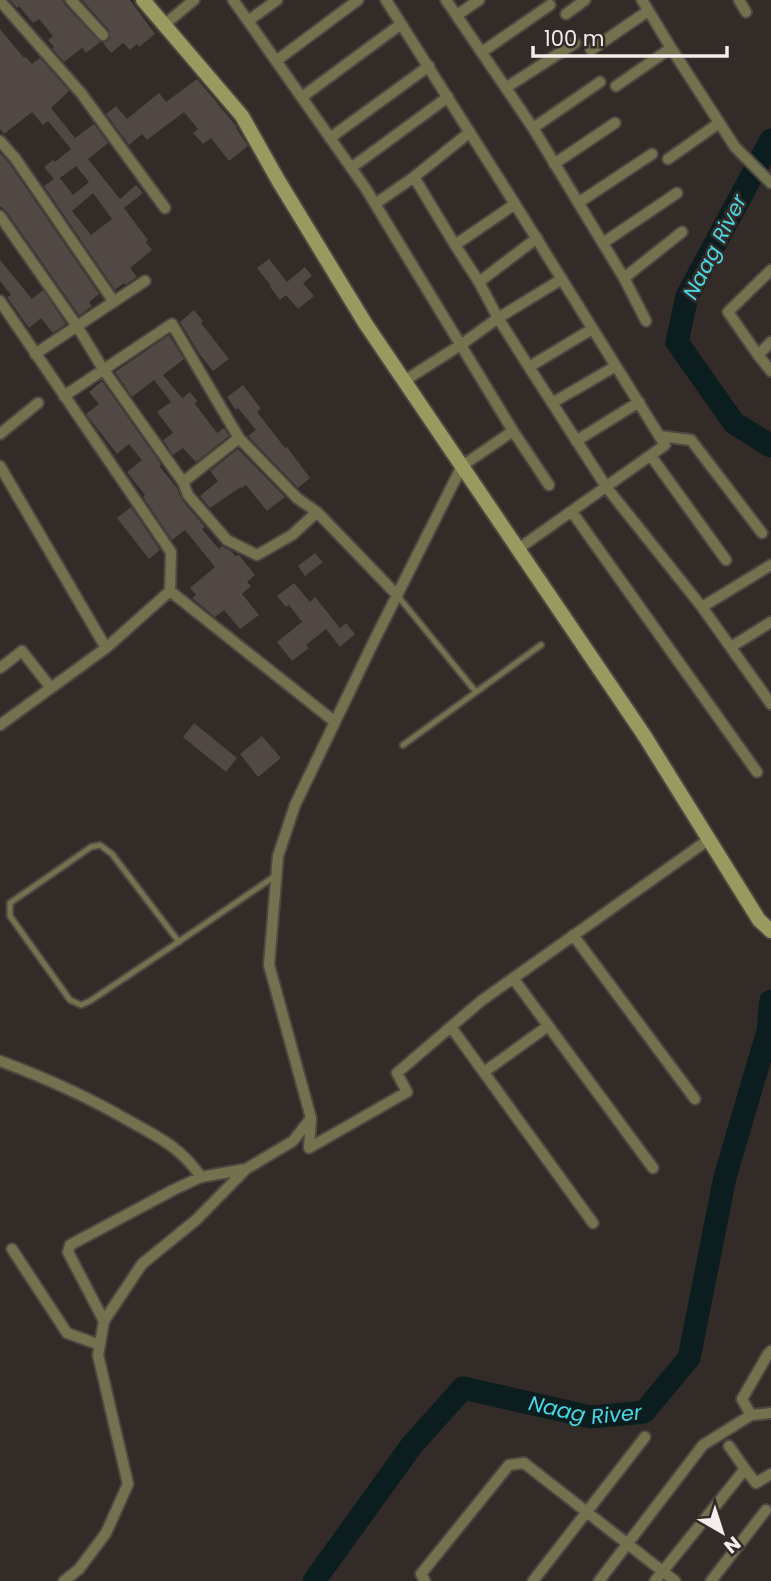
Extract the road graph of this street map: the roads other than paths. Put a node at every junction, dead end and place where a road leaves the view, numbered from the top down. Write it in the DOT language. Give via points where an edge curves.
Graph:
graph roads {
  1 [pos="71,0"];
  2 [pos="143,0"];
  3 [pos="194,0"];
  4 [pos="233,0"];
  5 [pos="277,0"];
  6 [pos="358,0"];
  7 [pos="446,0"];
  8 [pos="479,0"];
  9 [pos="585,0"];
  10 [pos="642,0"];
  11 [pos="739,0"];
  12 [pos="0,1"];
  13 [pos="391,2"];
  14 [pos="550,5"];
  15 [pos="648,11"];
  16 [pos="747,12"];
  17 [pos="566,13"];
  18 [pos="457,15"];
  19 [pos="248,21"];
  20 [pos="163,24"];
  21 [pos="401,24"];
  22 [pos="103,36"];
  23 [pos="575,43"];
  24 [pos="671,48"];
  25 [pos="591,50"];
  26 [pos="482,52"];
  27 [pos="276,61"];
  28 [pos="429,66"];
  29 [pos="600,82"];
  30 [pos="616,86"];
  31 [pos="507,88"];
  32 [pos="302,97"];
  33 [pos="448,97"];
  34 [pos="615,123"];
  35 [pos="719,123"];
  36 [pos="533,128"];
  37 [pos="470,132"];
  38 [pos="330,138"];
  39 [pos="0,141"];
  40 [pos="652,154"];
  41 [pos="668,159"];
  42 [pos="554,164"];
  43 [pos="351,168"];
  44 [pos="414,177"];
  45 [pos="771,183"];
  46 [pos="677,193"];
  47 [pos="579,203"];
  48 [pos="375,204"];
  49 [pos="515,204"];
  50 [pos="165,208"];
  51 [pos="0,216"];
  52 [pos="682,232"];
  53 [pos="537,238"];
  54 [pos="603,243"];
  55 [pos="454,245"];
  56 [pos="771,270"];
  57 [pos="624,278"];
  58 [pos="562,279"];
  59 [pos="145,281"];
  60 [pos="479,282"];
  61 [pos="0,301"];
  62 [pos="114,302"];
  63 [pos="498,318"];
  64 [pos="646,321"];
  65 [pos="77,326"];
  66 [pos="592,329"];
  67 [pos="771,342"];
  68 [pos="462,344"];
  69 [pos="35,354"];
  70 [pos="758,355"];
  71 [pos="616,366"];
  72 [pos="529,367"];
  73 [pos="103,369"];
  74 [pos="771,370"];
  75 [pos="404,381"];
  76 [pos="64,396"];
  77 [pos="639,402"];
  78 [pos="38,403"];
  79 [pos="552,403"];
  80 [pos="513,430"];
  81 [pos="0,434"];
  82 [pos="659,436"];
  83 [pos="239,438"];
  84 [pos="576,441"];
  85 [pos="651,456"];
  86 [pos="462,466"];
  87 [pos="1,469"];
  88 [pos="183,482"];
  89 [pos="549,485"];
  90 [pos="607,488"];
  91 [pos="317,512"];
  92 [pos="572,512"];
  93 [pos="762,533"];
  94 [pos="518,549"];
  95 [pos="726,560"];
  96 [pos="771,565"];
  97 [pos="170,590"];
  98 [pos="397,595"];
  99 [pos="702,607"];
  100 [pos="771,622"];
  101 [pos="541,645"];
  102 [pos="730,647"];
  103 [pos="106,648"];
  104 [pos="0,667"];
  105 [pos="51,688"];
  106 [pos="475,692"];
  107 [pos="771,704"];
  108 [pos="335,722"];
  109 [pos="0,724"];
  110 [pos="403,745"];
  111 [pos="757,772"];
  112 [pos="708,839"];
  113 [pos="275,876"];
  114 [pos="771,931"];
  115 [pos="573,935"];
  116 [pos="179,942"];
  117 [pos="513,978"];
  118 [pos="548,1026"];
  119 [pos="451,1027"];
  120 [pos="0,1061"];
  121 [pos="484,1072"];
  122 [pos="695,1099"];
  123 [pos="311,1118"];
  124 [pos="653,1168"];
  125 [pos="246,1169"];
  126 [pos="201,1177"];
  127 [pos="593,1223"];
  128 [pos="12,1249"];
  129 [pos="104,1321"];
  130 [pos="100,1345"];
  131 [pos="771,1352"];
  132 [pos="771,1413"];
  133 [pos="751,1415"];
  134 [pos="645,1437"];
  135 [pos="729,1446"];
  136 [pos="745,1469"];
  137 [pos="771,1474"];
  138 [pos="766,1510"];
  139 [pos="587,1512"];
  140 [pos="627,1544"];
  141 [pos="79,1569"];
  142 [pos="662,1572"];
  143 [pos="64,1581"];
  144 [pos="83,1581"];
  145 [pos="425,1581"];
  146 [pos="533,1581"];
  147 [pos="599,1581"];
  148 [pos="655,1581"];
  149 [pos="675,1581"];
  150 [pos="711,1581"];
  1 -- 22 [label="street"];
  2 -- 20 [label="street"];
  3 -- 20 [label="street"];
  4 -- 19 [label="street"];
  5 -- 19 [label="street"];
  6 -- 27 [label="street"];
  7 -- 18 [label="street"];
  8 -- 18 [label="street"];
  9 -- 17 [label="street"];
  10 -- 15 [label="street"];
  11 -- 16 [label="street"];
  12 -- 50 [label="street" via="81,93"];
  13 -- 21 [label="street"];
  14 -- 26 [label="street"];
  15 -- 24 [label="street"];
  15 -- 25 [label="street"];
  18 -- 26 [label="street"];
  19 -- 27 [label="street"];
  20 -- 75 [label="street" via="242,116"];
  21 -- 28 [label="street"];
  21 -- 32 [label="street"];
  23 -- 31 [label="street"];
  24 -- 30 [label="street"];
  24 -- 35 [label="street"];
  26 -- 31 [label="street"];
  27 -- 32 [label="street"];
  28 -- 33 [label="street"];
  28 -- 38 [label="street"];
  29 -- 36 [label="street"];
  31 -- 36 [label="street"];
  32 -- 38 [label="street"];
  33 -- 37 [label="street"];
  33 -- 43 [label="street"];
  34 -- 42 [label="street"];
  35 -- 41 [label="street"];
  35 -- 45 [label="street"];
  36 -- 42 [label="street"];
  37 -- 44 [label="street"];
  37 -- 49 [label="street"];
  38 -- 43 [label="street"];
  39 -- 62 [label="street"];
  40 -- 47 [label="street"];
  42 -- 47 [label="street"];
  43 -- 48 [label="street"];
  44 -- 48 [label="street"];
  44 -- 55 [label="street"];
  46 -- 54 [label="street"];
  47 -- 54 [label="street"];
  48 -- 68 [label="street"];
  49 -- 53 [label="street"];
  49 -- 55 [label="street"];
  51 -- 65 [label="street"];
  52 -- 57 [label="street"];
  53 -- 58 [label="street"];
  53 -- 60 [label="street"];
  54 -- 57 [label="street"];
  55 -- 60 [label="street"];
  56 -- 70 [label="street" via="728,312"];
  57 -- 64 [label="street"];
  58 -- 63 [label="street"];
  58 -- 66 [label="street"];
  59 -- 62 [label="street"];
  60 -- 63 [label="street"];
  61 -- 69 [label="street"];
  62 -- 65 [label="street"];
  63 -- 68 [label="street"];
  63 -- 72 [label="street"];
  65 -- 69 [label="street"];
  65 -- 73 [label="street"];
  66 -- 71 [label="street"];
  66 -- 72 [label="street"];
  67 -- 70 [label="street"];
  68 -- 75 [label="street"];
  68 -- 80 [label="street"];
  69 -- 76 [label="street"];
  70 -- 74 [label="street"];
  71 -- 77 [label="street"];
  71 -- 79 [label="street"];
  72 -- 79 [label="street"];
  73 -- 76 [label="street"];
  73 -- 83 [label="street" via="172,324"];
  73 -- 88 [label="street"];
  75 -- 86 [label="street"];
  76 -- 97 [label="street" via="171,552"];
  77 -- 82 [label="street"];
  77 -- 84 [label="street"];
  78 -- 81 [label="street"];
  79 -- 84 [label="street"];
  80 -- 86 [label="street"];
  80 -- 89 [label="street"];
  82 -- 85 [label="street" via="665,445"];
  82 -- 93 [label="street" via="691,440"];
  83 -- 88 [label="street"];
  83 -- 91 [label="street" via="297,498"];
  84 -- 90 [label="street"];
  85 -- 90 [label="street"];
  85 -- 95 [label="street"];
  86 -- 94 [label="street"];
  86 -- 98 [label="street"];
  87 -- 103 [label="street"];
  88 -- 91 [label="street" via="187,495 226,540 257,555 292,535"];
  90 -- 92 [label="street"];
  90 -- 99 [label="street"];
  91 -- 98 [label="street"];
  92 -- 94 [label="street"];
  92 -- 111 [label="street"];
  94 -- 112 [label="street"];
  96 -- 99 [label="street"];
  97 -- 103 [label="street"];
  97 -- 108 [label="street"];
  98 -- 106 [label="lane"];
  98 -- 108 [label="street"];
  99 -- 102 [label="street"];
  100 -- 102 [label="street"];
  101 -- 106 [label="lane"];
  102 -- 107 [label="street"];
  103 -- 105 [label="street"];
  104 -- 105 [label="street" via="22,651"];
  105 -- 109 [label="street"];
  106 -- 110 [label="lane"];
  108 -- 113 [label="street" via="295,805"];
  112 -- 114 [label="street" via="759,920"];
  112 -- 115 [label="street"];
  113 -- 116 [label="lane"];
  113 -- 123 [label="street" via="269,965"];
  115 -- 117 [label="street"];
  115 -- 122 [label="street"];
  116 -- 116 [label="lane" via="81,1005 70,1000 10,916 10,903 100,845 112,853"];
  117 -- 118 [label="street"];
  117 -- 119 [label="street"];
  118 -- 121 [label="street"];
  118 -- 124 [label="street"];
  119 -- 121 [label="street"];
  119 -- 123 [label="street" via="397,1073 407,1092 309,1148"];
  120 -- 126 [label="street" via="92,1100 163,1139"];
  121 -- 127 [label="street"];
  123 -- 125 [label="street" via="293,1141"];
  125 -- 126 [label="street"];
  125 -- 129 [label="street" via="196,1220 142,1264"];
  126 -- 129 [label="street" via="70,1245 68,1252"];
  128 -- 130 [label="street" via="67,1333"];
  129 -- 130 [label="street"];
  130 -- 141 [label="street" via="98,1355 128,1484 106,1533"];
  131 -- 133 [label="street" via="742,1399"];
  132 -- 133 [label="street"];
  133 -- 140 [label="street" via="704,1445"];
  134 -- 139 [label="street"];
  135 -- 136 [label="street"];
  136 -- 137 [label="street" via="756,1483"];
  136 -- 142 [label="street"];
  138 -- 150 [label="street"];
  139 -- 140 [label="street"];
  139 -- 145 [label="street" via="524,1463 509,1465 421,1574"];
  139 -- 146 [label="street"];
  140 -- 142 [label="street"];
  140 -- 147 [label="street"];
  141 -- 143 [label="street"];
  141 -- 144 [label="street"];
  142 -- 148 [label="street"];
  142 -- 149 [label="street"];
}
